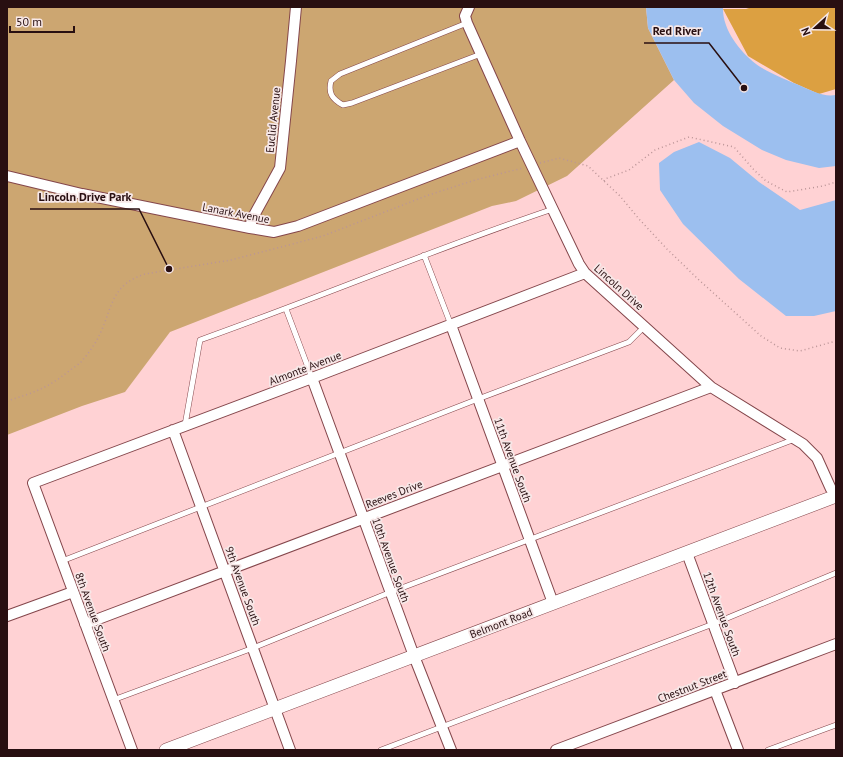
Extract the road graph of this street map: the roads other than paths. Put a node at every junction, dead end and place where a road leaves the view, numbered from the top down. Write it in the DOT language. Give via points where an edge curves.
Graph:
graph roads {
  1 [pos="296,7"];
  2 [pos="469,7"];
  3 [pos="467,22"];
  4 [pos="481,54"];
  5 [pos="520,141"];
  6 [pos="7,176"];
  7 [pos="553,209"];
  8 [pos="250,228"];
  9 [pos="424,255"];
  10 [pos="585,273"];
  11 [pos="286,309"];
  12 [pos="451,325"];
  13 [pos="645,326"];
  14 [pos="312,378"];
  15 [pos="711,386"];
  16 [pos="478,399"];
  17 [pos="185,426"];
  18 [pos="173,430"];
  19 [pos="795,439"];
  20 [pos="339,453"];
  21 [pos="503,466"];
  22 [pos="32,483"];
  23 [pos="836,492"];
  24 [pos="836,496"];
  25 [pos="201,507"];
  26 [pos="363,519"];
  27 [pos="530,540"];
  28 [pos="686,553"];
  29 [pos="62,561"];
  30 [pos="224,571"];
  31 [pos="836,573"];
  32 [pos="73,592"];
  33 [pos="391,592"];
  34 [pos="553,603"];
  35 [pos="7,616"];
  36 [pos="85,624"];
  37 [pos="713,624"];
  38 [pos="836,644"];
  39 [pos="253,648"];
  40 [pos="414,656"];
  41 [pos="735,682"];
  42 [pos="715,690"];
  43 [pos="113,700"];
  44 [pos="275,709"];
  45 [pos="836,725"];
  46 [pos="442,727"];
  47 [pos="132,750"];
  48 [pos="166,750"];
  49 [pos="290,750"];
  50 [pos="381,750"];
  51 [pos="451,750"];
  52 [pos="556,750"];
  53 [pos="738,750"];
  54 [pos="768,750"];
  1 -- 8 [label="street, Euclid Avenue" via="280,168 252,219"];
  2 -- 3 [label="street" via="465,16"];
  3 -- 4 [label="street, Lincoln Drive"];
  3 -- 4 [label="lane" via="340,74 331,81 329,89 335,100 343,105 352,103"];
  4 -- 5 [label="street, Lincoln Drive"];
  5 -- 7 [label="street, Lincoln Drive"];
  5 -- 8 [label="street, Lanark Avenue" via="298,226 274,232"];
  6 -- 8 [label="street, Lanark Avenue"];
  7 -- 9 [label="lane"];
  7 -- 10 [label="street, Lincoln Drive"];
  9 -- 11 [label="lane"];
  9 -- 12 [label="lane"];
  10 -- 12 [label="street, Almonte Avenue"];
  10 -- 13 [label="street, Lincoln Drive"];
  11 -- 14 [label="lane"];
  11 -- 17 [label="lane" via="200,340"];
  12 -- 14 [label="street, Almonte Avenue"];
  12 -- 16 [label="street, 11th Avenue South"];
  13 -- 15 [label="street, Lincoln Drive"];
  13 -- 16 [label="lane" via="629,342"];
  14 -- 17 [label="street, Almonte Avenue"];
  14 -- 20 [label="street, 10th Avenue South"];
  15 -- 19 [label="street, Lincoln Drive"];
  15 -- 21 [label="street, Reeves Drive"];
  16 -- 20 [label="lane"];
  16 -- 21 [label="street, 11th Avenue South"];
  17 -- 18 [label="street, Almonte Avenue"];
  18 -- 22 [label="street, Almonte Avenue"];
  18 -- 25 [label="street, 9th Avenue South"];
  19 -- 23 [label="street, Lincoln Drive" via="817,458 831,489"];
  19 -- 27 [label="lane"];
  20 -- 25 [label="lane"];
  20 -- 26 [label="street, 10th Avenue South"];
  21 -- 26 [label="street, Reeves Drive"];
  21 -- 27 [label="street, 11th Avenue South"];
  22 -- 29 [label="street, 8th Avenue South"];
  24 -- 28 [label="street, Belmont Road"];
  25 -- 29 [label="lane"];
  25 -- 30 [label="street, 9th Avenue South"];
  26 -- 30 [label="street, Reeves Drive"];
  26 -- 33 [label="street, 10th Avenue South"];
  27 -- 33 [label="lane"];
  27 -- 34 [label="street, 11th Avenue South"];
  28 -- 34 [label="street, Belmont Road"];
  28 -- 37 [label="street, 12th Avenue South"];
  29 -- 32 [label="street, 8th Avenue South"];
  30 -- 36 [label="street, Reeves Drive"];
  30 -- 39 [label="street, 9th Avenue South"];
  31 -- 37 [label="lane"];
  32 -- 35 [label="street"];
  32 -- 36 [label="street, 8th Avenue South"];
  33 -- 39 [label="lane"];
  33 -- 40 [label="street, 10th Avenue South"];
  34 -- 40 [label="street, Belmont Road"];
  36 -- 43 [label="street, 8th Avenue South"];
  37 -- 41 [label="street, 12th Avenue South"];
  37 -- 46 [label="lane"];
  38 -- 41 [label="street, Chestnut Street"];
  39 -- 43 [label="lane"];
  39 -- 44 [label="street, 9th Avenue South"];
  40 -- 44 [label="street, Belmont Road"];
  40 -- 46 [label="street, 10th Avenue South"];
  41 -- 42 [label="street, Chestnut Street"];
  42 -- 52 [label="street, Chestnut Street"];
  42 -- 53 [label="street"];
  43 -- 47 [label="street, 8th Avenue South"];
  44 -- 48 [label="street, Belmont Road"];
  44 -- 49 [label="street, 9th Avenue South"];
  45 -- 54 [label="lane"];
  46 -- 50 [label="lane"];
  46 -- 51 [label="street, 10th Avenue South"];
}
